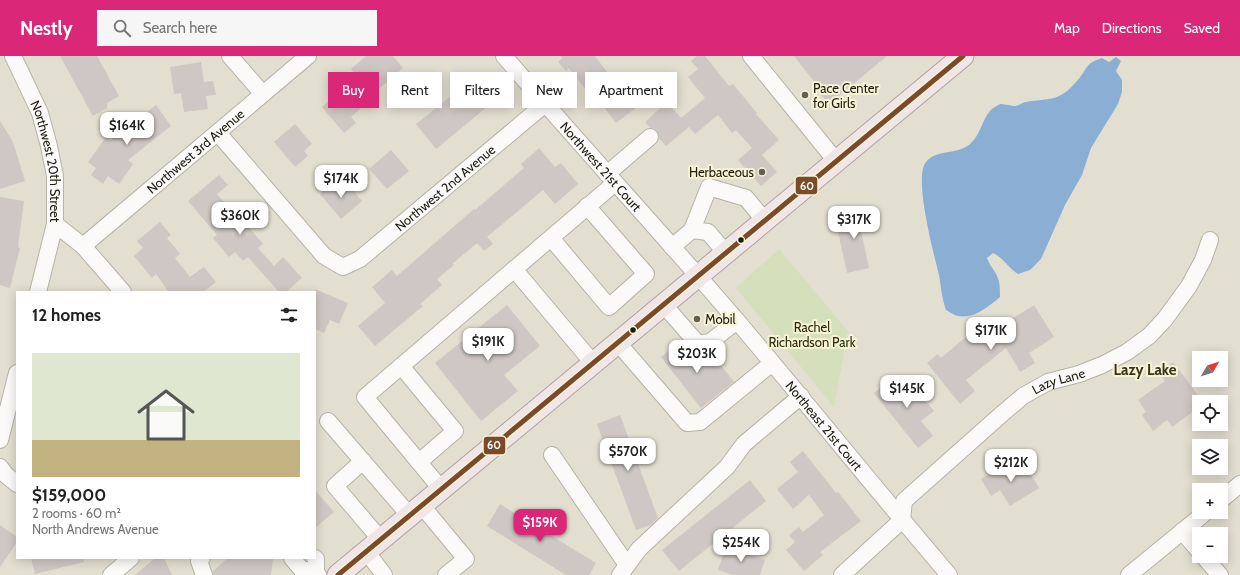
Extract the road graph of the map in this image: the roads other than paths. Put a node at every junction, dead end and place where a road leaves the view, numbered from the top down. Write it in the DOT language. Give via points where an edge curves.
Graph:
graph roads {
  1 [pos="13,56"];
  2 [pos="230,56"];
  3 [pos="308,56"];
  4 [pos="504,56"];
  5 [pos="751,56"];
  6 [pos="953,59"];
  7 [pos="522,77"];
  8 [pos="263,94"];
  9 [pos="540,108"];
  10 [pos="549,108"];
  11 [pos="218,133"];
  12 [pos="650,137"];
  13 [pos="836,161"];
  14 [pos="611,179"];
  15 [pos="588,206"];
  16 [pos="765,221"];
  17 [pos="55,224"];
  18 [pos="692,230"];
  19 [pos="551,238"];
  20 [pos="1210,240"];
  21 [pos="83,246"];
  22 [pos="672,247"];
  23 [pos="726,253"];
  24 [pos="514,269"];
  25 [pos="698,277"];
  26 [pos="38,291"];
  27 [pos="122,291"];
  28 [pos="664,305"];
  29 [pos="737,321"];
  30 [pos="618,343"];
  31 [pos="594,363"];
  32 [pos="772,364"];
  33 [pos="401,366"];
  34 [pos="16,376"];
  35 [pos="801,396"];
  36 [pos="328,421"];
  37 [pos="0,440"];
  38 [pos="552,455"];
  39 [pos="363,461"];
  40 [pos="419,462"];
  41 [pos="0,467"];
  42 [pos="16,483"];
  43 [pos="1240,484"];
  44 [pos="442,490"];
  45 [pos="1228,494"];
  46 [pos="416,511"];
  47 [pos="1197,519"];
  48 [pos="902,520"];
  49 [pos="1182,531"];
  50 [pos="1192,543"];
  51 [pos="374,546"];
  52 [pos="129,559"];
  53 [pos="293,559"];
  54 [pos="1209,563"];
  55 [pos="316,568"];
  56 [pos="623,570"];
  57 [pos="112,575"];
  58 [pos="338,575"];
  59 [pos="384,575"];
  60 [pos="446,575"];
  61 [pos="842,575"];
  62 [pos="949,575"];
  63 [pos="1129,575"];
  64 [pos="1220,575"];
  1 -- 17 [label="street, Northwest 20th Street" via="40,114 49,146 55,176"];
  2 -- 8 [label="street"];
  3 -- 8 [label="street, Northwest 3rd Avenue"];
  4 -- 7 [label="street, Northwest 21st Court"];
  5 -- 13 [label="street"];
  6 -- 13 [label="main road"];
  8 -- 11 [label="street, Northwest 3rd Avenue"];
  9 -- 11 [label="street, Northwest 2nd Avenue" via="360,259 343,266 324,256"];
  10 -- 14 [label="street, Northwest 21st Court"];
  11 -- 21 [label="street, Northwest 3rd Avenue"];
  12 -- 14 [label="street"];
  13 -- 16 [label="main road"];
  14 -- 15 [label="street"];
  14 -- 22 [label="street, Northwest 21st Court"];
  15 -- 19 [label="street"];
  15 -- 19 [label="street" via="646,274 609,307"];
  16 -- 18 [label="street" via="746,198 709,186"];
  16 -- 23 [label="main road"];
  17 -- 21 [label="street, Northwest 20th Street"];
  17 -- 26 [label="street"];
  18 -- 22 [label="street"];
  18 -- 23 [label="street" via="708,232"];
  19 -- 24 [label="street"];
  20 -- 48 [label="street, Lazy Lane" via="1189,286 1149,336 1127,352 1102,365 1048,382 1023,396 904,501"];
  21 -- 27 [label="street, Northwest 20th Street"];
  22 -- 25 [label="street, Northwest 21st Court"];
  23 -- 25 [label="main road"];
  24 -- 31 [label="street"];
  24 -- 33 [label="street"];
  25 -- 28 [label="main road"];
  25 -- 29 [label="street, Northeast 21st Court"];
  28 -- 29 [label="street" via="698,344 710,342"];
  28 -- 30 [label="main road"];
  29 -- 32 [label="street, Northeast 21st Court"];
  30 -- 31 [label="main road"];
  30 -- 32 [label="street" via="687,423 700,422"];
  31 -- 44 [label="main road"];
  32 -- 35 [label="street, Northeast 21st Court"];
  33 -- 40 [label="street" via="455,431"];
  33 -- 40 [label="street" via="364,397"];
  34 -- 37 [label="street"];
  35 -- 48 [label="street, Northeast 21st Court"];
  35 -- 56 [label="street" via="744,444 727,468 639,550"];
  36 -- 39 [label="street"];
  38 -- 56 [label="street"];
  39 -- 46 [label="street"];
  39 -- 51 [label="street" via="335,486"];
  40 -- 44 [label="street"];
  41 -- 42 [label="street"];
  43 -- 45 [label="street"];
  44 -- 46 [label="main road"];
  46 -- 51 [label="main road"];
  46 -- 60 [label="street" via="466,559"];
  47 -- 49 [label="street"];
  48 -- 61 [label="street"];
  48 -- 62 [label="street, Northeast 21st Court"];
  49 -- 50 [label="street"];
  49 -- 63 [label="street"];
  51 -- 58 [label="main road"];
  51 -- 59 [label="street"];
  52 -- 57 [label="street"];
  53 -- 55 [label="street" via="301,570"];
  54 -- 64 [label="street"];
}
